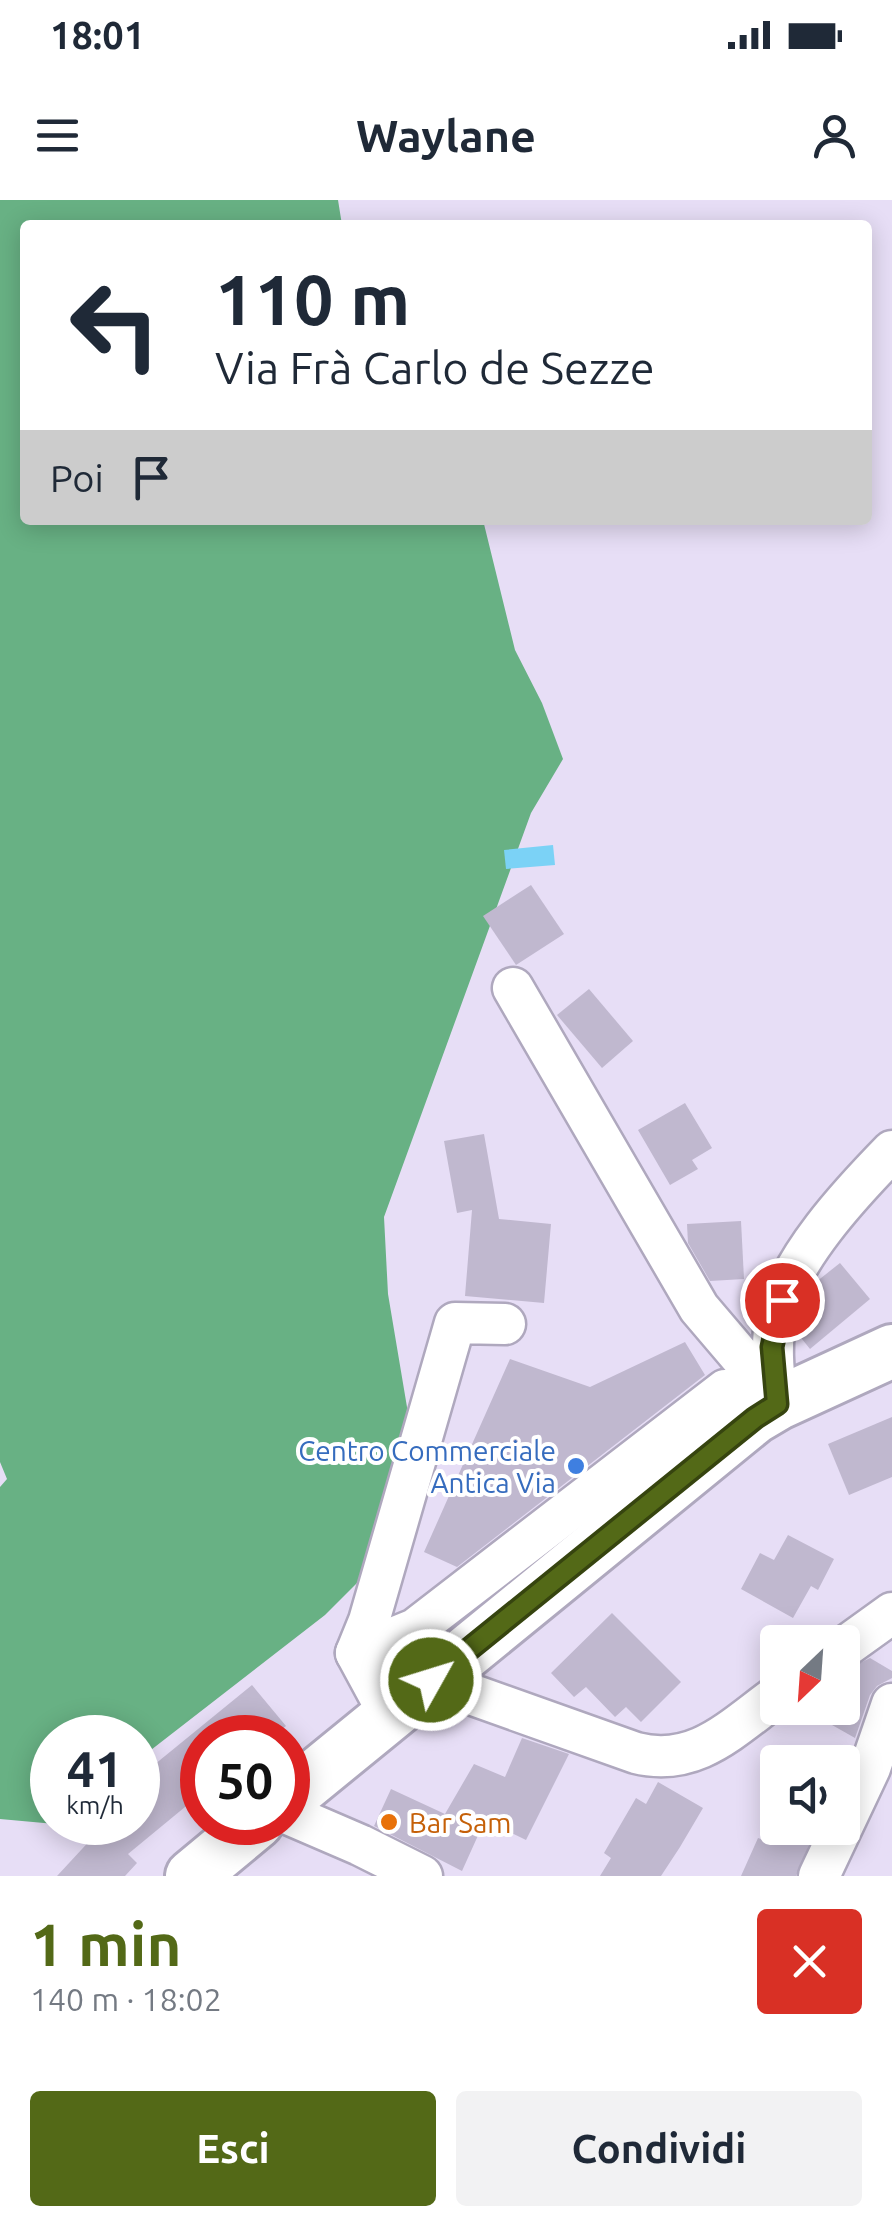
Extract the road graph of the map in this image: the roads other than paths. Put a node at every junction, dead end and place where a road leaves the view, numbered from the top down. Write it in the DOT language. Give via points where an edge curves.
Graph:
graph roads {
  1 [pos="513,988"];
  2 [pos="892,1151"];
  3 [pos="506,1324"];
  4 [pos="892,1351"];
  5 [pos="766,1410"];
  6 [pos="892,1613"];
  7 [pos="860,1635"];
  8 [pos="356,1653"];
  9 [pos="431,1680"];
  10 [pos="892,1704"];
  11 [pos="760,1708"];
  12 [pos="389,1714"];
  13 [pos="310,1780"];
  14 [pos="310,1823"];
  15 [pos="229,1845"];
  16 [pos="192,1876"];
  17 [pos="422,1876"];
  18 [pos="819,1876"];
  1 -- 5 [label="street" via="698,1308 745,1362"];
  2 -- 5 [label="street" via="840,1210 782,1300"];
  3 -- 8 [label="street" via="455,1323"];
  4 -- 5 [label="main road"];
  5 -- 8 [label="street" via="726,1390 415,1629"];
  5 -- 9 [label="main road"];
  6 -- 7 [label="street"];
  8 -- 12 [label="street"];
  9 -- 11 [label="street" via="664,1757 702,1748"];
  9 -- 12 [label="main road"];
  10 -- 18 [label="street"];
  12 -- 13 [label="main road"];
  14 -- 17 [label="street"];
  15 -- 16 [label="main road"];
}
